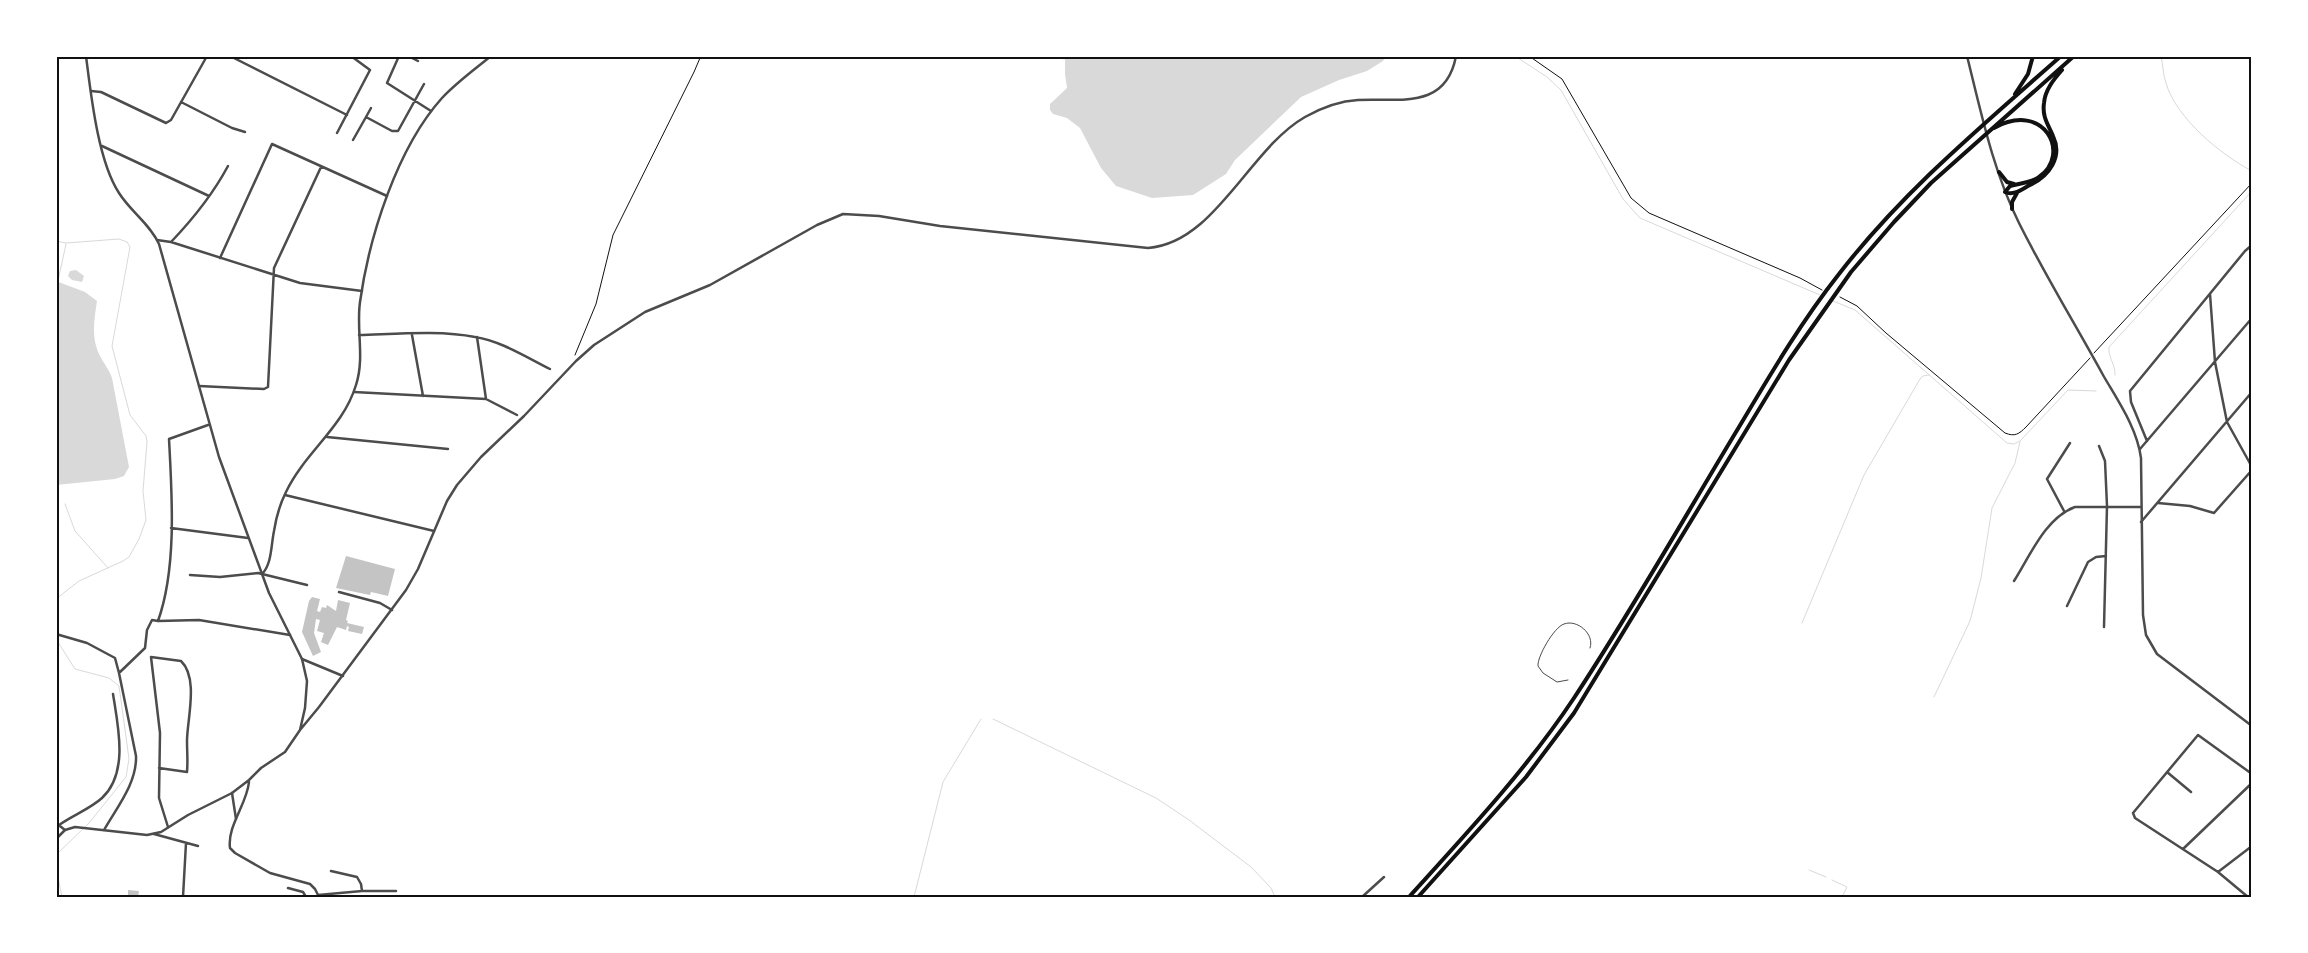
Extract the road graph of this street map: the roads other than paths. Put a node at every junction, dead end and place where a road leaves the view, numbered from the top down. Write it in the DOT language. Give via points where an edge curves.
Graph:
graph roads {
  1 [pos="86,56"];
  2 [pos="207,56"];
  3 [pos="230,56"];
  4 [pos="351,56"];
  5 [pos="399,56"];
  6 [pos="408,56"];
  7 [pos="491,56"];
  8 [pos="1456,56"];
  9 [pos="1967,56"];
  10 [pos="2034,56"];
  11 [pos="2061,56"];
  12 [pos="2074,56"];
  13 [pos="418,60"];
  14 [pos="2070,60"];
  15 [pos="424,84"];
  16 [pos="91,90"];
  17 [pos="415,100"];
  18 [pos="181,102"];
  19 [pos="2007,103"];
  20 [pos="371,108"];
  21 [pos="431,112"];
  22 [pos="347,115"];
  23 [pos="366,117"];
  24 [pos="244,132"];
  25 [pos="337,133"];
  26 [pos="1980,138"];
  27 [pos="353,140"];
  28 [pos="102,146"];
  29 [pos="228,166"];
  30 [pos="321,167"];
  31 [pos="1999,172"];
  32 [pos="2016,184"];
  33 [pos="2019,191"];
  34 [pos="2005,192"];
  35 [pos="209,196"];
  36 [pos="388,196"];
  37 [pos="2012,209"];
  38 [pos="157,240"];
  39 [pos="171,242"];
  40 [pos="2252,245"];
  41 [pos="220,258"];
  42 [pos="273,274"];
  43 [pos="362,290"];
  44 [pos="2210,292"];
  45 [pos="2252,318"];
  46 [pos="359,334"];
  47 [pos="412,335"];
  48 [pos="477,337"];
  49 [pos="2215,362"];
  50 [pos="550,369"];
  51 [pos="198,386"];
  52 [pos="354,392"];
  53 [pos="2252,392"];
  54 [pos="423,396"];
  55 [pos="486,399"];
  56 [pos="517,415"];
  57 [pos="2227,422"];
  58 [pos="208,425"];
  59 [pos="327,437"];
  60 [pos="2147,441"];
  61 [pos="2070,443"];
  62 [pos="2099,446"];
  63 [pos="448,449"];
  64 [pos="2140,449"];
  65 [pos="2252,469"];
  66 [pos="285,495"];
  67 [pos="2158,503"];
  68 [pos="2107,506"];
  69 [pos="2141,507"];
  70 [pos="2064,511"];
  71 [pos="2141,522"];
  72 [pos="171,528"];
  73 [pos="434,531"];
  74 [pos="248,538"];
  75 [pos="2106,556"];
  76 [pos="262,574"];
  77 [pos="190,575"];
  78 [pos="2014,581"];
  79 [pos="307,585"];
  80 [pos="339,592"];
  81 [pos="2067,606"];
  82 [pos="392,610"];
  83 [pos="158,621"];
  84 [pos="2104,628"];
  85 [pos="56,634"];
  86 [pos="290,635"];
  87 [pos="1590,648"];
  88 [pos="302,659"];
  89 [pos="119,673"];
  90 [pos="343,676"];
  91 [pos="1568,680"];
  92 [pos="112,694"];
  93 [pos="2252,726"];
  94 [pos="300,730"];
  95 [pos="159,768"];
  96 [pos="2167,772"];
  97 [pos="2252,774"];
  98 [pos="250,780"];
  99 [pos="2252,782"];
  100 [pos="2191,792"];
  101 [pos="232,793"];
  102 [pos="236,821"];
  103 [pos="58,824"];
  104 [pos="168,827"];
  105 [pos="65,830"];
  106 [pos="104,830"];
  107 [pos="154,834"];
  108 [pos="56,839"];
  109 [pos="186,843"];
  110 [pos="198,846"];
  111 [pos="2252,846"];
  112 [pos="2182,849"];
  113 [pos="331,871"];
  114 [pos="2218,872"];
  115 [pos="1384,877"];
  116 [pos="288,888"];
  117 [pos="362,891"];
  118 [pos="396,892"];
  119 [pos="319,896"];
  120 [pos="183,897"];
  121 [pos="306,897"];
  122 [pos="1362,897"];
  123 [pos="1409,897"];
  124 [pos="1418,897"];
  125 [pos="2248,897"];
  1 -- 16 [label="street"];
  2 -- 18 [label="street"];
  3 -- 22 [label="street"];
  4 -- 22 [label="street" via="370,70"];
  5 -- 17 [label="street" via="387,83"];
  6 -- 13 [label="street"];
  7 -- 21 [label="street" via="462,78"];
  8 -- 73 [label="street" via="1444,86 1415,100 1357,100 1327,107 1303,118 1280,137 1195,229 1170,244 1148,248 843,214 817,225 710,285 645,312 594,346 468,470 447,501"];
  9 -- 31 [label="street"];
  10 -- 19 [label="highway" via="2026,78"];
  11 -- 19 [label="highway"];
  12 -- 14 [label="highway"];
  14 -- 26 [label="highway"];
  14 -- 33 [label="highway" via="2050,86 2044,101 2045,119 2056,144 2054,161 2042,179"];
  15 -- 17 [label="street"];
  16 -- 18 [label="street" via="166,123"];
  16 -- 28 [label="street"];
  17 -- 21 [label="street"];
  17 -- 23 [label="street" via="398,131"];
  18 -- 24 [label="street"];
  19 -- 123 [label="highway" via="1900,202 1818,302 1566,710 1506,787"];
  20 -- 23 [label="street"];
  21 -- 36 [label="street"];
  22 -- 25 [label="street"];
  23 -- 27 [label="street"];
  26 -- 32 [label="highway" via="1999,125 2017,119 2033,121 2047,131 2053,147 2048,166 2035,179"];
  26 -- 124 [label="highway" via="1904,211 1835,293 1775,383 1574,713 1526,777"];
  28 -- 35 [label="street"];
  28 -- 38 [label="street" via="119,193"];
  29 -- 35 [label="street"];
  30 -- 36 [label="street"];
  30 -- 41 [label="street" via="272,144"];
  30 -- 42 [label="street"];
  31 -- 32 [label="highway" via="2007,182"];
  31 -- 34 [label="street"];
  32 -- 34 [label="highway" via="2008,186"];
  33 -- 34 [label="highway"];
  33 -- 37 [label="highway" via="2012,202"];
  34 -- 37 [label="street"];
  35 -- 39 [label="street"];
  36 -- 43 [label="street" via="376,226"];
  37 -- 64 [label="street" via="2129,422"];
  38 -- 39 [label="street"];
  38 -- 51 [label="street"];
  39 -- 41 [label="street"];
  40 -- 44 [label="street"];
  41 -- 42 [label="street"];
  42 -- 43 [label="street" via="300,283"];
  42 -- 51 [label="street" via="268,388"];
  43 -- 46 [label="street"];
  44 -- 49 [label="street"];
  44 -- 60 [label="street" via="2130,391 2130,402"];
  45 -- 49 [label="street"];
  46 -- 47 [label="street"];
  46 -- 52 [label="street" via="361,364"];
  47 -- 48 [label="street"];
  47 -- 54 [label="street"];
  48 -- 50 [label="street" via="512,349"];
  48 -- 55 [label="street"];
  49 -- 57 [label="street"];
  49 -- 60 [label="street"];
  51 -- 58 [label="street"];
  52 -- 54 [label="street"];
  52 -- 59 [label="street"];
  53 -- 57 [label="street"];
  54 -- 55 [label="street"];
  55 -- 56 [label="street"];
  57 -- 65 [label="street"];
  57 -- 67 [label="street"];
  58 -- 72 [label="street" via="169,439"];
  58 -- 74 [label="street"];
  59 -- 63 [label="street"];
  59 -- 66 [label="street" via="301,467"];
  60 -- 64 [label="street"];
  61 -- 70 [label="street" via="2047,479"];
  62 -- 68 [label="street" via="2105,461"];
  64 -- 69 [label="street"];
  65 -- 67 [label="street" via="2214,513 2190,506"];
  66 -- 73 [label="street"];
  66 -- 76 [label="street" via="274,529 268,567"];
  67 -- 71 [label="street"];
  68 -- 69 [label="street"];
  68 -- 70 [label="street" via="2075,507"];
  68 -- 75 [label="street"];
  69 -- 71 [label="street"];
  70 -- 78 [label="street" via="2047,529"];
  71 -- 93 [label="street" via="2142,614 2149,644 2157,654"];
  72 -- 74 [label="street"];
  72 -- 83 [label="street" via="168,586"];
  73 -- 82 [label="street" via="412,580"];
  74 -- 76 [label="street"];
  75 -- 81 [label="street" via="2088,562"];
  75 -- 84 [label="street"];
  76 -- 77 [label="street"];
  76 -- 79 [label="street"];
  76 -- 86 [label="street" via="276,611"];
  80 -- 82 [label="street" via="380,603"];
  82 -- 90 [label="street"];
  83 -- 86 [label="street" via="205,621"];
  83 -- 89 [label="street" via="152,620 145,648"];
  85 -- 89 [label="street" via="87,643 115,658"];
  86 -- 88 [label="street"];
  87 -- 91 [label="lane" via="1590,636 1575,624 1564,624 1557,629 1539,656 1538,666 1543,674 1557,682"];
  88 -- 90 [label="street"];
  88 -- 94 [label="street" via="307,688"];
  89 -- 106 [label="street" via="136,767 134,778"];
  90 -- 94 [label="street"];
  92 -- 103 [label="street" via="118,725 117,772 102,797"];
  94 -- 98 [label="street" via="285,752 260,768"];
  95 -- 95 [label="street" via="160,733 151,657 182,661 190,690 186,772"];
  95 -- 104 [label="street" via="159,798"];
  96 -- 97 [label="street" via="2198,735"];
  96 -- 100 [label="street"];
  96 -- 112 [label="street" via="2133,813 2135,818"];
  98 -- 101 [label="street"];
  98 -- 102 [label="street"];
  99 -- 112 [label="street"];
  101 -- 102 [label="street"];
  101 -- 104 [label="street"];
  102 -- 119 [label="street" via="230,844 234,853 270,873 310,884"];
  103 -- 105 [label="street"];
  104 -- 107 [label="street"];
  105 -- 106 [label="street" via="75,827"];
  105 -- 108 [label="street"];
  106 -- 107 [label="street"];
  107 -- 109 [label="street"];
  109 -- 110 [label="street"];
  109 -- 120 [label="street"];
  111 -- 114 [label="street"];
  112 -- 114 [label="street"];
  113 -- 117 [label="street" via="357,877"];
  114 -- 125 [label="street"];
  115 -- 122 [label="street"];
  116 -- 121 [label="street" via="303,892"];
  117 -- 118 [label="street"];
  117 -- 119 [label="street"];
}
